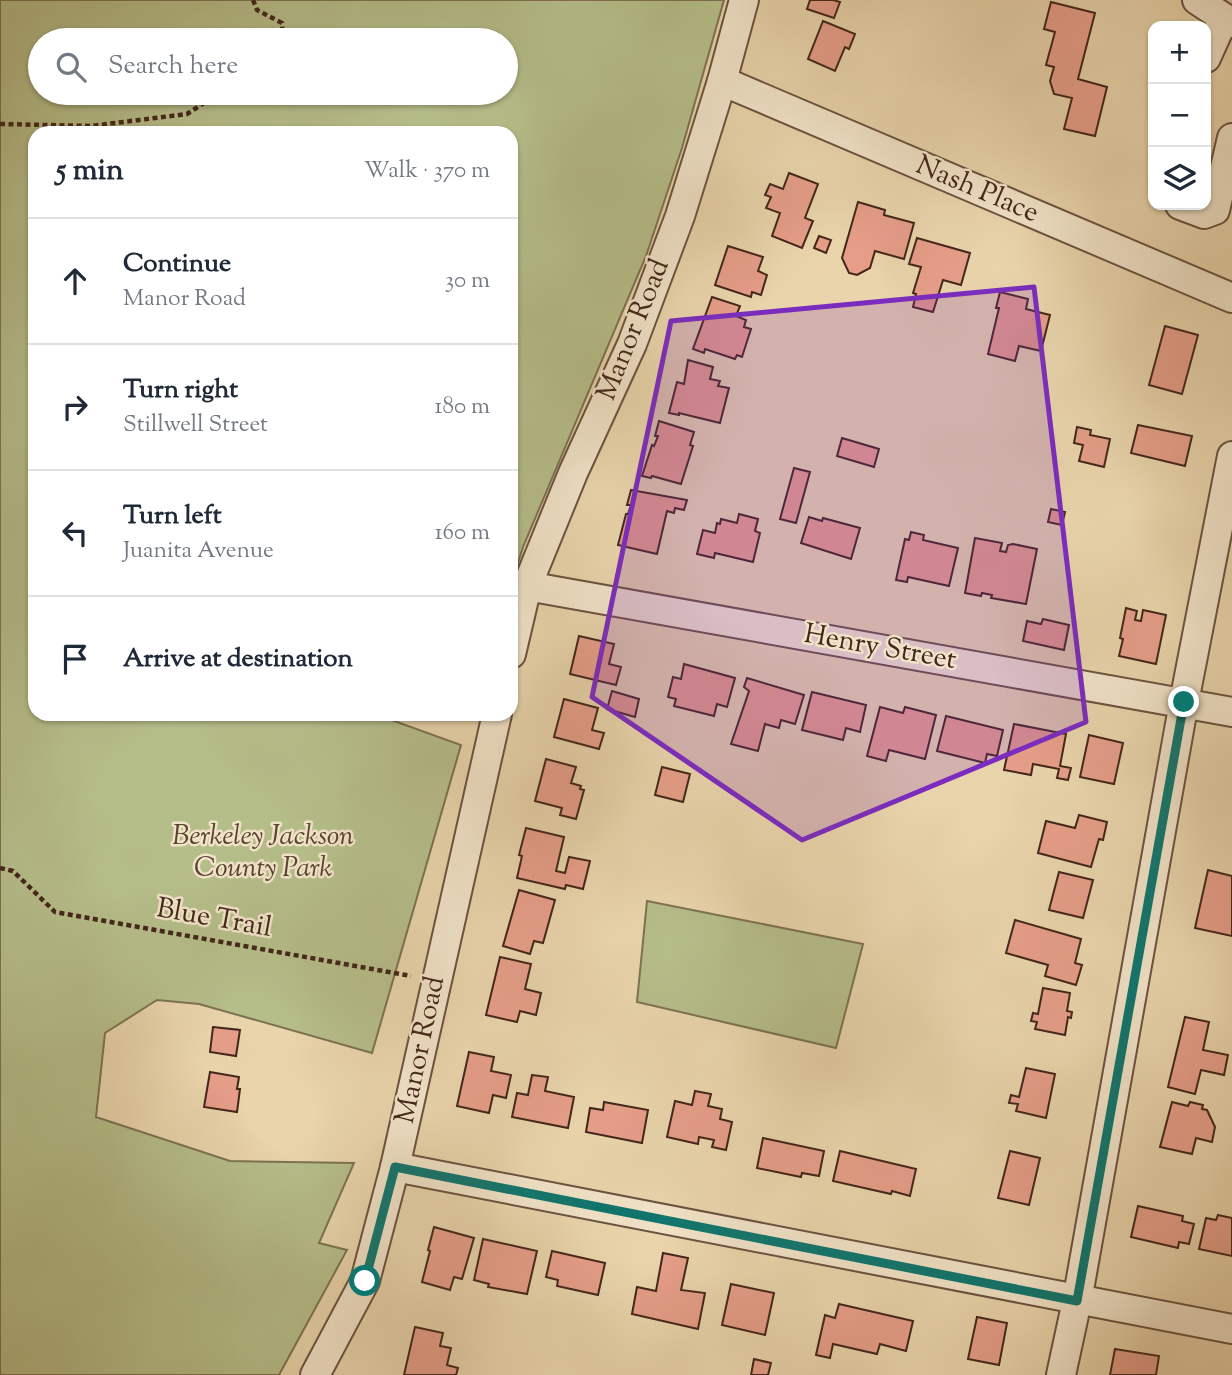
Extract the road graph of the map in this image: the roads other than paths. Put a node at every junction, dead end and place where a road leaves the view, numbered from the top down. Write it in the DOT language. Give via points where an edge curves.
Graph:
graph roads {
  1 [pos="744,0"];
  2 [pos="1197,0"];
  3 [pos="1228,21"];
  4 [pos="1211,50"];
  5 [pos="722,81"];
  6 [pos="1232,138"];
  7 [pos="1193,210"];
  8 [pos="1232,298"];
  9 [pos="1232,456"];
  10 [pos="527,586"];
  11 [pos="518,624"];
  12 [pos="1184,702"];
  13 [pos="1232,712"];
  14 [pos="495,721"];
  15 [pos="395,1167"];
  16 [pos="1077,1301"];
  17 [pos="1232,1329"];
  18 [pos="315,1375"];
  19 [pos="1061,1375"];
  1 -- 5 [label="street, Manor Road"];
  2 -- 3 [label="street"];
  3 -- 4 [label="street"];
  5 -- 8 [label="street, Nash Place"];
  5 -- 10 [label="street, Manor Road" via="680,215 632,344"];
  6 -- 7 [label="street" via="1215,210 1204,214"];
  9 -- 12 [label="street"];
  10 -- 11 [label="street, Manor Road"];
  10 -- 12 [label="street, Henry Street"];
  12 -- 13 [label="street, Henry Street"];
  12 -- 16 [label="street"];
  14 -- 15 [label="street, Manor Road"];
  15 -- 16 [label="street"];
  15 -- 18 [label="street, Manor Road" via="365,1281"];
  16 -- 17 [label="street"];
  16 -- 19 [label="street"];
}
